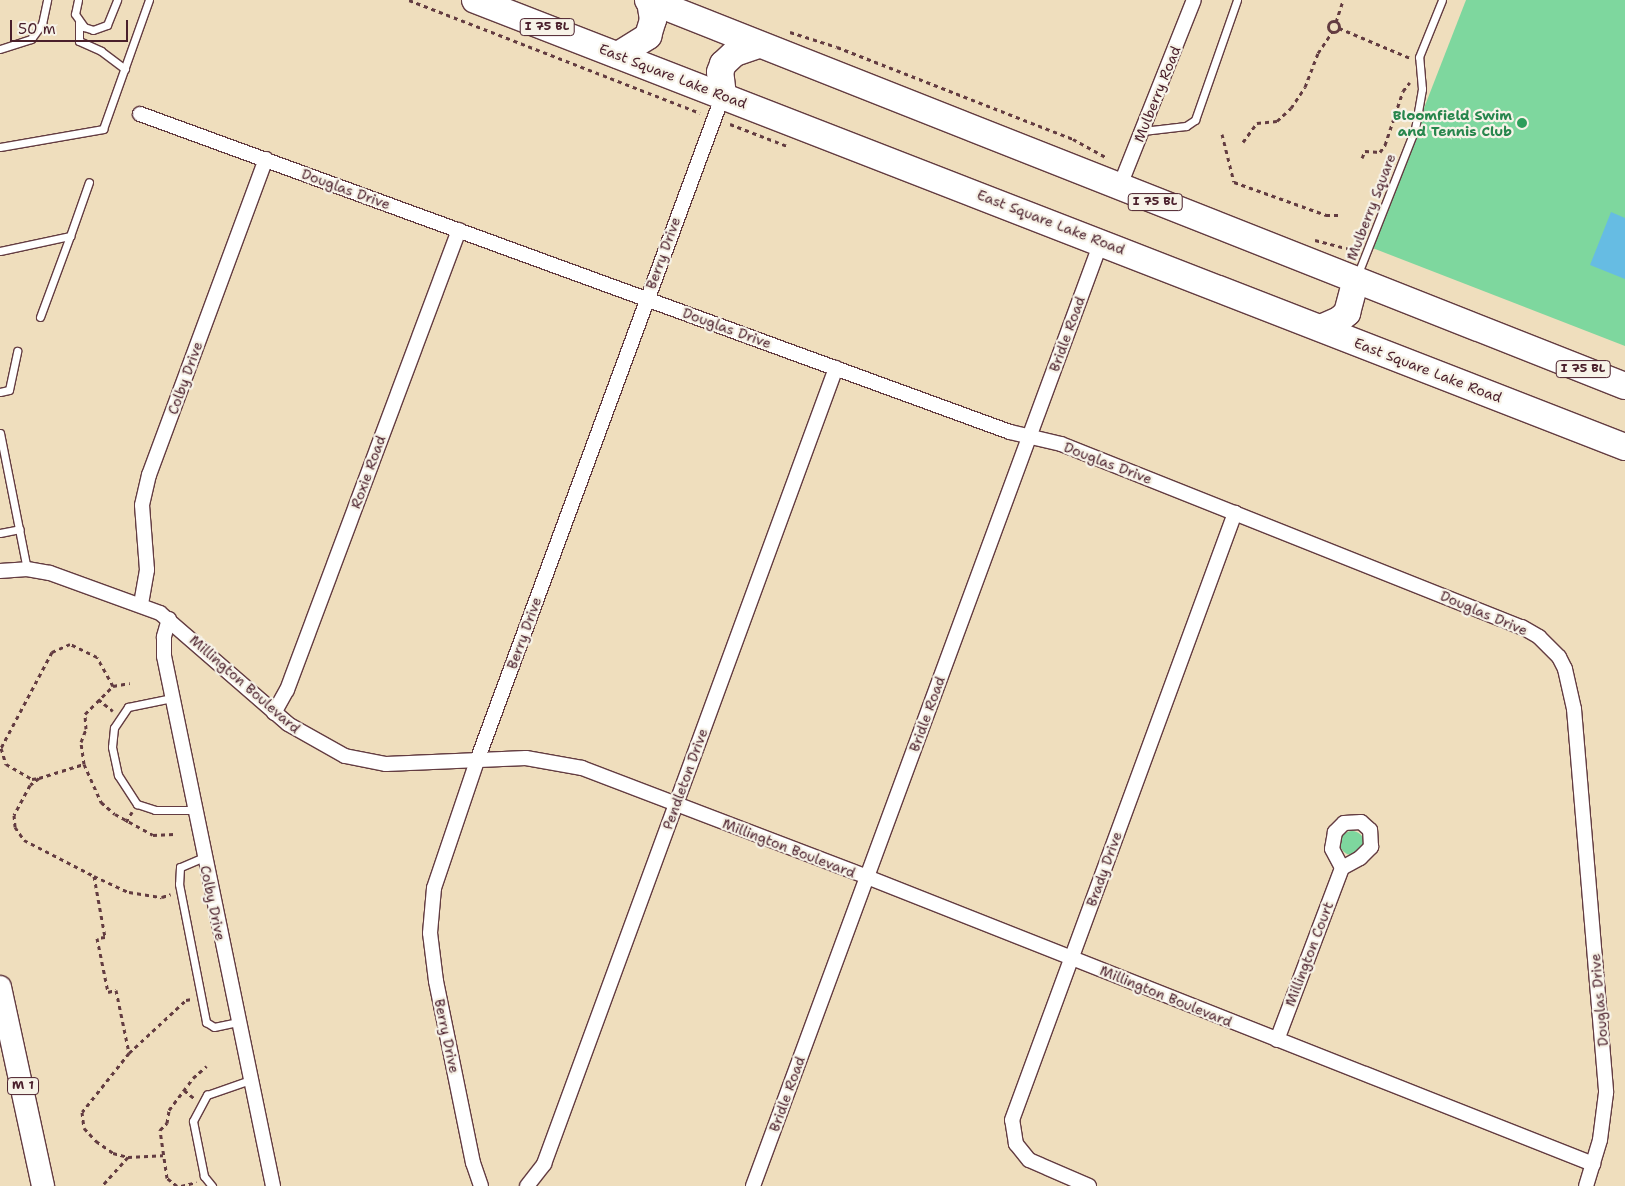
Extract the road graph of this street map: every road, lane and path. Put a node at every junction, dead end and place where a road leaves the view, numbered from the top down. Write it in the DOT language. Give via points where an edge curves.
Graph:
graph roads {
  1 [pos="47,0"];
  2 [pos="78,0"];
  3 [pos="117,0"];
  4 [pos="149,0"];
  5 [pos="409,0"];
  6 [pos="475,0"];
  7 [pos="649,0"];
  8 [pos="1194,0"];
  9 [pos="1237,0"];
  10 [pos="1344,0"];
  11 [pos="1442,0"];
  12 [pos="79,22"];
  13 [pos="1336,22"];
  14 [pos="1339,28"];
  15 [pos="782,29"];
  16 [pos="1332,32"];
  17 [pos="758,45"];
  18 [pos="0,49"];
  19 [pos="618,54"];
  20 [pos="1418,62"];
  21 [pos="125,69"];
  22 [pos="723,95"];
  23 [pos="700,113"];
  24 [pos="140,114"];
  25 [pos="1142,131"];
  26 [pos="1222,134"];
  27 [pos="1242,142"];
  28 [pos="0,147"];
  29 [pos="1362,158"];
  30 [pos="266,159"];
  31 [pos="1110,159"];
  32 [pos="89,182"];
  33 [pos="1120,188"];
  34 [pos="1340,215"];
  35 [pos="459,230"];
  36 [pos="70,236"];
  37 [pos="1101,242"];
  38 [pos="0,251"];
  39 [pos="1356,280"];
  40 [pos="646,299"];
  41 [pos="40,317"];
  42 [pos="1321,328"];
  43 [pos="17,351"];
  44 [pos="836,368"];
  45 [pos="1625,386"];
  46 [pos="0,392"];
  47 [pos="0,434"];
  48 [pos="1028,438"];
  49 [pos="1625,447"];
  50 [pos="1235,513"];
  51 [pos="20,529"];
  52 [pos="0,533"];
  53 [pos="27,570"];
  54 [pos="0,571"];
  55 [pos="141,604"];
  56 [pos="169,619"];
  57 [pos="130,683"];
  58 [pos="113,686"];
  59 [pos="172,698"];
  60 [pos="98,699"];
  61 [pos="274,713"];
  62 [pos="120,716"];
  63 [pos="478,758"];
  64 [pos="84,764"];
  65 [pos="39,778"];
  66 [pos="676,805"];
  67 [pos="194,810"];
  68 [pos="174,834"];
  69 [pos="204,857"];
  70 [pos="1342,868"];
  71 [pos="94,876"];
  72 [pos="867,877"];
  73 [pos="162,897"];
  74 [pos="1071,958"];
  75 [pos="0,987"];
  76 [pos="186,1000"];
  77 [pos="238,1022"];
  78 [pos="1277,1040"];
  79 [pos="129,1053"];
  80 [pos="207,1066"];
  81 [pos="250,1080"];
  82 [pos="164,1155"];
  83 [pos="128,1157"];
  84 [pos="1593,1164"];
  85 [pos="43,1186"];
  86 [pos="102,1186"];
  87 [pos="177,1186"];
  88 [pos="212,1186"];
  89 [pos="273,1186"];
  90 [pos="481,1186"];
  91 [pos="527,1186"];
  92 [pos="753,1186"];
  93 [pos="1089,1186"];
  94 [pos="1586,1186"];
  1 -- 18 [label="lane" via="42,24 31,39"];
  2 -- 12 [label="lane" via="75,14"];
  3 -- 12 [label="lane" via="111,19 101,29 93,30"];
  4 -- 21 [label="lane"];
  5 -- 23 [label="path"];
  6 -- 19 [label="highway, East Square Lake Road / I 75 BL"];
  7 -- 17 [label="highway, I 75 BL"];
  7 -- 19 [label="highway" via="653,20 648,36"];
  8 -- 25 [label="street, Mulberry Road"];
  9 -- 25 [label="lane" via="1195,120 1186,126"];
  10 -- 13 [label="path"];
  11 -- 20 [label="lane, Mulberry Square"];
  12 -- 21 [label="lane" via="79,42 101,51"];
  13 -- 14 [label="path"];
  13 -- 16 [label="path" via="1329,25"];
  14 -- 16 [label="path"];
  14 -- 20 [label="path"];
  15 -- 31 [label="path" via="837,47 1073,139"];
  16 -- 27 [label="path" via="1291,108 1277,121 1257,123"];
  17 -- 22 [label="highway" via="735,53 722,64 720,82"];
  17 -- 33 [label="highway, I 75 BL"];
  19 -- 22 [label="highway, East Square Lake Road / I 75 BL"];
  20 -- 29 [label="path" via="1403,91 1385,145 1380,152 1365,151"];
  20 -- 39 [label="lane, Mulberry Square" via="1422,89 1415,129"];
  21 -- 28 [label="lane" via="103,128"];
  22 -- 37 [label="highway, East Square Lake Road / I 75 BL"];
  22 -- 40 [label="street, Berry Drive"];
  24 -- 30 [label="street, Douglas Drive"];
  25 -- 33 [label="street, Mulberry Road"];
  26 -- 34 [label="path" via="1234,182 1326,215"];
  30 -- 35 [label="street, Douglas Drive"];
  30 -- 55 [label="street, Colby Drive" via="144,493 141,528 147,570"];
  32 -- 36 [label="lane"];
  33 -- 39 [label="highway, I 75 BL"];
  35 -- 40 [label="street, Douglas Drive"];
  35 -- 61 [label="street, Roxie Road" via="291,681"];
  36 -- 38 [label="lane"];
  36 -- 41 [label="lane"];
  37 -- 42 [label="highway, East Square Lake Road / I 75 BL"];
  37 -- 48 [label="street, Bridle Road"];
  39 -- 42 [label="highway" via="1347,312 1339,320"];
  39 -- 45 [label="highway, I 75 BL"];
  40 -- 44 [label="street, Douglas Drive"];
  40 -- 63 [label="street, Berry Drive"];
  42 -- 49 [label="highway, East Square Lake Road / I 75 BL"];
  43 -- 46 [label="lane" via="9,390"];
  44 -- 48 [label="street, Douglas Drive"];
  44 -- 66 [label="street, Pendleton Drive"];
  47 -- 51 [label="lane"];
  48 -- 50 [label="street, Douglas Drive" via="1061,444"];
  48 -- 72 [label="street, Bridle Road"];
  50 -- 74 [label="street, Brady Drive"];
  50 -- 84 [label="street, Douglas Drive" via="1522,627 1559,657 1570,686 1574,709 1606,1093"];
  51 -- 52 [label="lane"];
  51 -- 53 [label="lane"];
  53 -- 54 [label="street, Millington Boulevard"];
  53 -- 55 [label="street, Millington Boulevard" via="50,573"];
  55 -- 56 [label="street, Millington Boulevard"];
  56 -- 59 [label="street, Colby Drive" via="164,646"];
  56 -- 61 [label="street, Millington Boulevard"];
  57 -- 58 [label="path"];
  58 -- 60 [label="path"];
  58 -- 65 [label="path" via="97,658 70,644 52,652 1,748 6,764 32,779"];
  59 -- 62 [label="lane" via="128,708"];
  59 -- 67 [label="street, Colby Drive"];
  60 -- 62 [label="path"];
  60 -- 64 [label="path" via="85,714 86,729 81,742"];
  61 -- 63 [label="street, Millington Boulevard" via="316,743 357,760 402,764"];
  62 -- 67 [label="lane" via="114,728 112,747 118,775 137,804 155,810"];
  63 -- 66 [label="street, Millington Boulevard" via="526,758 564,763"];
  63 -- 90 [label="street, Berry Drive" via="437,873 430,933 436,981 473,1163"];
  64 -- 65 [label="path"];
  64 -- 68 [label="path" via="101,802 115,814 153,834"];
  65 -- 71 [label="path" via="30,785 14,815 15,827 24,840"];
  66 -- 72 [label="street, Millington Boulevard"];
  66 -- 91 [label="street, Pendleton Drive" via="544,1164"];
  67 -- 69 [label="street, Colby Drive"];
  69 -- 77 [label="street, Colby Drive"];
  69 -- 77 [label="lane" via="180,867 179,884 206,1022 214,1027"];
  70 -- 78 [label="street, Millington Court"];
  71 -- 73 [label="path" via="117,889"];
  71 -- 79 [label="path" via="105,937 97,938 108,992 116,990"];
  72 -- 74 [label="street, Millington Boulevard"];
  72 -- 92 [label="street, Bridle Road"];
  74 -- 78 [label="street, Millington Boulevard"];
  74 -- 93 [label="street, Brady Drive" via="1016,1105 1012,1135 1029,1160"];
  75 -- 85 [label="main road, M 1"];
  76 -- 79 [label="path"];
  77 -- 81 [label="street, Colby Drive"];
  78 -- 84 [label="street, Millington Boulevard"];
  79 -- 83 [label="path" via="86,1104 81,1120 96,1141 113,1153"];
  80 -- 82 [label="path" via="193,1078 169,1110 167,1123 160,1130"];
  81 -- 88 [label="lane" via="207,1095 193,1121 204,1176"];
  81 -- 89 [label="street, Colby Drive"];
  82 -- 83 [label="path"];
  82 -- 87 [label="path" via="167,1178"];
  83 -- 86 [label="path"];
  84 -- 94 [label="street, Douglas Drive"];
}
